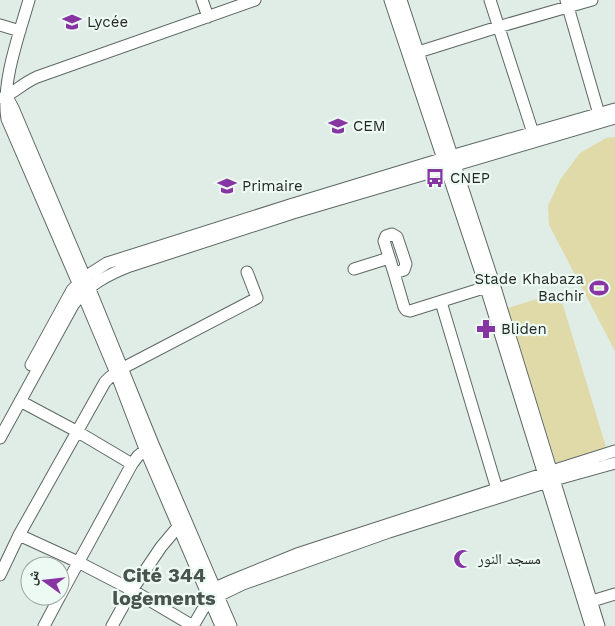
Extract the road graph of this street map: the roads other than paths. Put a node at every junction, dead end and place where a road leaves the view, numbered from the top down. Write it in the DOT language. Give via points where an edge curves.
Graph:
graph roads {
  1 [pos="29,0"];
  2 [pos="202,0"];
  3 [pos="255,0"];
  4 [pos="390,0"];
  5 [pos="401,0"];
  6 [pos="490,0"];
  7 [pos="592,0"];
  8 [pos="567,4"];
  9 [pos="208,17"];
  10 [pos="0,25"];
  11 [pos="498,27"];
  12 [pos="20,30"];
  13 [pos="413,54"];
  14 [pos="3,97"];
  15 [pos="615,109"];
  16 [pos="600,118"];
  17 [pos="615,118"];
  18 [pos="533,133"];
  19 [pos="449,162"];
  20 [pos="389,258"];
  21 [pos="354,269"];
  22 [pos="247,272"];
  23 [pos="394,273"];
  24 [pos="84,285"];
  25 [pos="490,286"];
  26 [pos="440,302"];
  27 [pos="119,370"];
  28 [pos="20,401"];
  29 [pos="0,422"];
  30 [pos="78,432"];
  31 [pos="0,438"];
  32 [pos="149,446"];
  33 [pos="615,452"];
  34 [pos="615,463"];
  35 [pos="132,464"];
  36 [pos="549,477"];
  37 [pos="498,493"];
  38 [pos="182,522"];
  39 [pos="19,535"];
  40 [pos="78,562"];
  41 [pos="1,570"];
  42 [pos="70,577"];
  43 [pos="132,590"];
  44 [pos="212,594"];
  45 [pos="615,594"];
  46 [pos="592,601"];
  47 [pos="55,606"];
  48 [pos="44,626"];
  49 [pos="112,626"];
  50 [pos="193,626"];
  51 [pos="221,626"];
  52 [pos="231,626"];
  53 [pos="590,626"];
  54 [pos="599,626"];
  1 -- 12 [label="street"];
  2 -- 9 [label="street"];
  3 -- 9 [label="street"];
  4 -- 13 [label="street"];
  5 -- 13 [label="street"];
  6 -- 11 [label="street"];
  7 -- 8 [label="street"];
  8 -- 11 [label="street"];
  8 -- 16 [label="street"];
  9 -- 14 [label="street" via="37,77"];
  10 -- 12 [label="street"];
  11 -- 13 [label="street"];
  11 -- 18 [label="street"];
  12 -- 14 [label="street"];
  13 -- 19 [label="street"];
  14 -- 24 [label="street" via="7,119"];
  15 -- 16 [label="street"];
  16 -- 17 [label="street"];
  16 -- 18 [label="street"];
  16 -- 19 [label="street"];
  18 -- 19 [label="street"];
  19 -- 24 [label="street" via="290,205 115,261 99,267"];
  19 -- 25 [label="street"];
  20 -- 21 [label="street"];
  20 -- 23 [label="street"];
  20 -- 23 [label="street" via="384,241 392,234 397,237 406,264 404,270"];
  22 -- 27 [label="street" via="257,298"];
  23 -- 26 [label="street" via="406,310"];
  24 -- 27 [label="street"];
  24 -- 28 [label="street"];
  24 -- 29 [label="street" via="67,298"];
  25 -- 26 [label="street"];
  25 -- 36 [label="street"];
  26 -- 37 [label="street"];
  27 -- 30 [label="street" via="101,388"];
  27 -- 32 [label="street"];
  28 -- 30 [label="street"];
  28 -- 31 [label="street"];
  30 -- 35 [label="street"];
  30 -- 39 [label="street"];
  32 -- 35 [label="street"];
  32 -- 38 [label="street"];
  33 -- 36 [label="street"];
  34 -- 36 [label="street"];
  35 -- 40 [label="street"];
  36 -- 37 [label="street"];
  36 -- 46 [label="street"];
  36 -- 53 [label="street"];
  37 -- 44 [label="street" via="232,580"];
  38 -- 43 [label="street"];
  38 -- 44 [label="street"];
  39 -- 40 [label="street"];
  39 -- 41 [label="street"];
  40 -- 42 [label="street"];
  40 -- 43 [label="street"];
  43 -- 49 [label="street"];
  43 -- 50 [label="street"];
  44 -- 50 [label="street"];
  44 -- 51 [label="street"];
  44 -- 52 [label="street"];
  45 -- 46 [label="street"];
  46 -- 54 [label="street"];
  47 -- 48 [label="street"];
}
